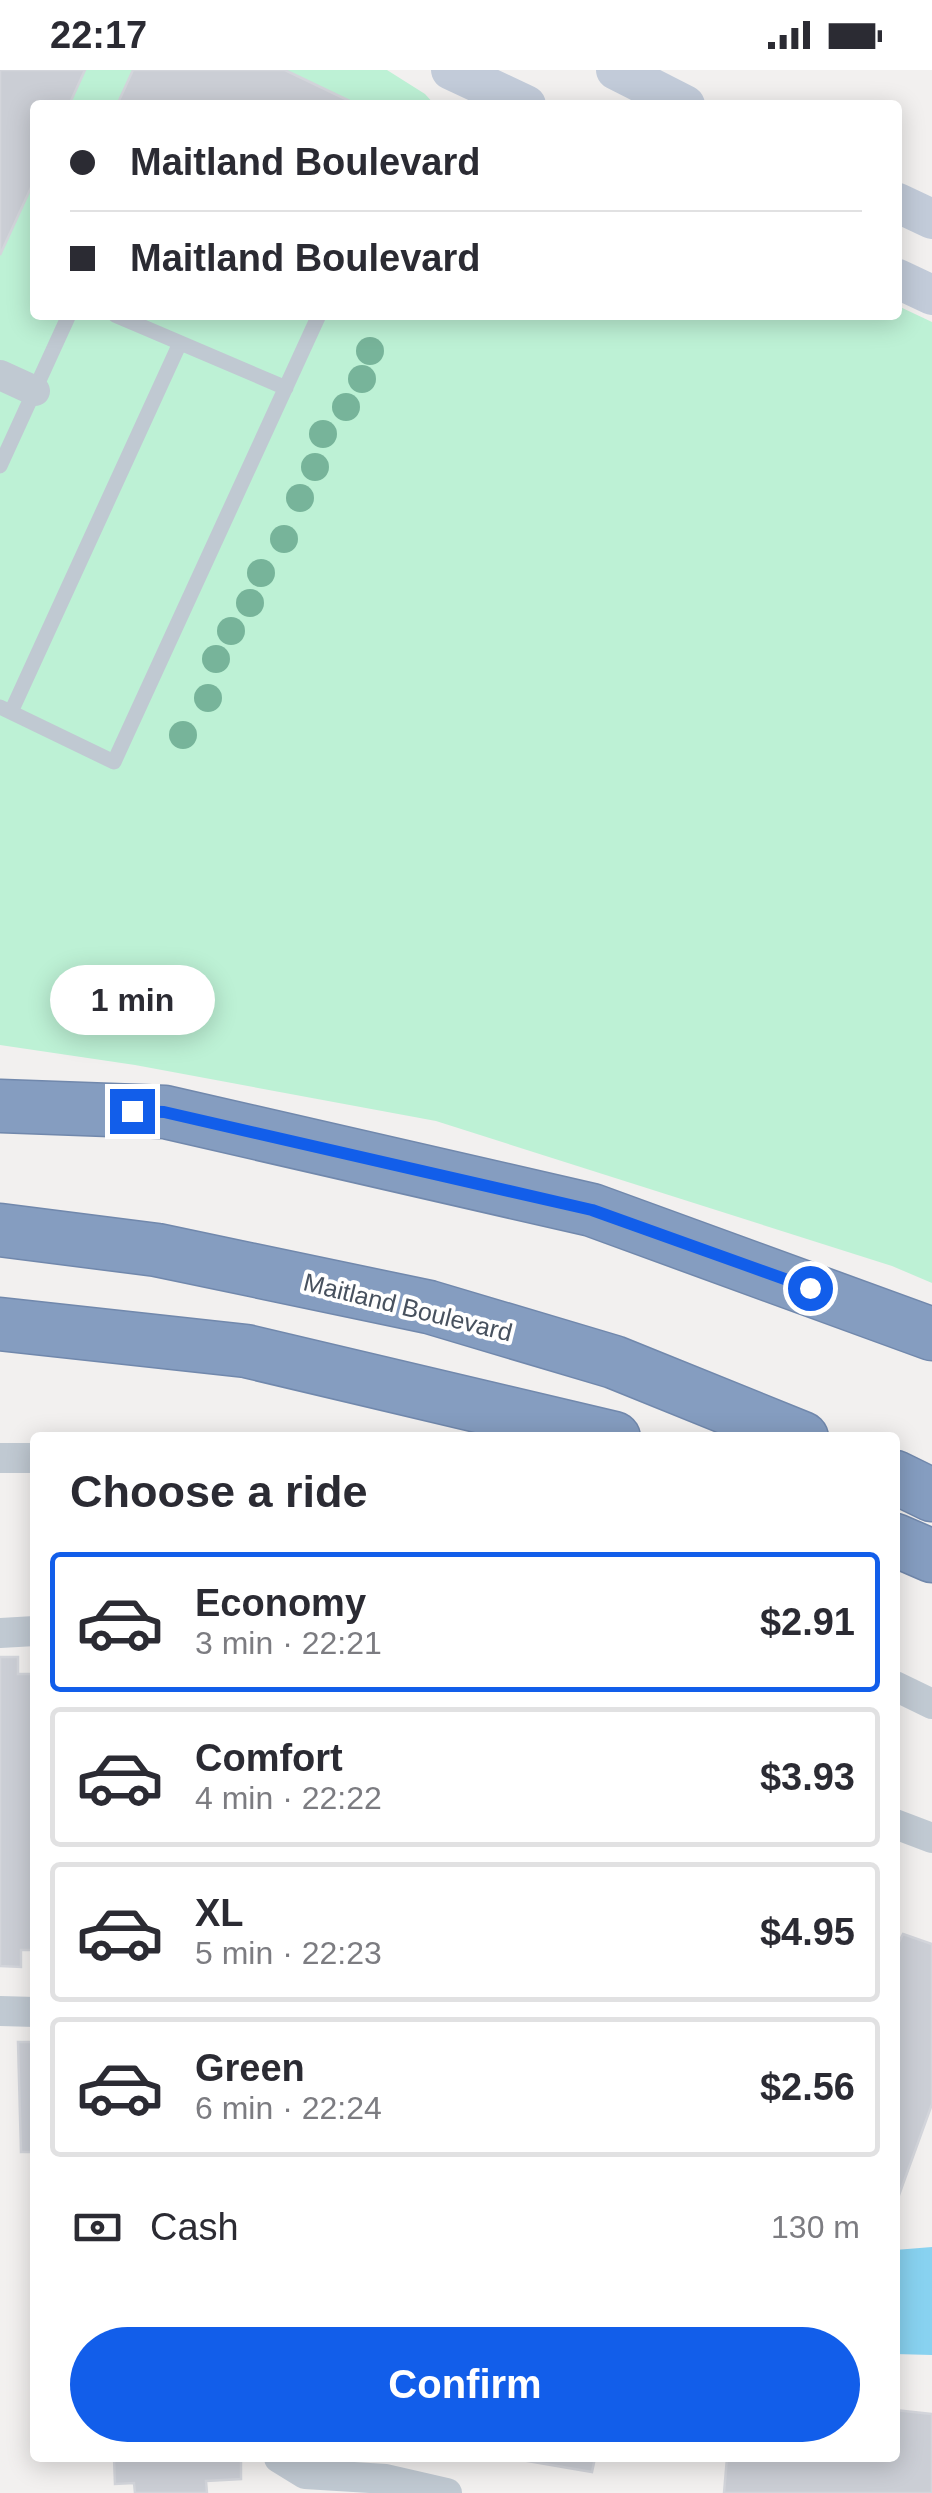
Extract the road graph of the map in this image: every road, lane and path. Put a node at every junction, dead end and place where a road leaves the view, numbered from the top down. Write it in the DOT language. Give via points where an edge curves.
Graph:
graph roads {
  1 [pos="451,70"];
  2 [pos="616,70"];
  3 [pos="524,92"];
  4 [pos="675,100"];
  5 [pos="902,205"];
  6 [pos="932,219"];
  7 [pos="902,281"];
  8 [pos="932,295"];
  9 [pos="67,320"];
  10 [pos="127,320"];
  11 [pos="317,320"];
  12 [pos="180,342"];
  13 [pos="0,375"];
  14 [pos="286,388"];
  15 [pos="35,391"];
  16 [pos="0,466"];
  17 [pos="6,709"];
  18 [pos="0,1086"];
  19 [pos="0,1106"];
  20 [pos="164,1112"];
  21 [pos="0,1230"];
  22 [pos="0,1324"];
  23 [pos="932,1334"];
  24 [pos="589,1432"];
  25 [pos="787,1432"];
  26 [pos="0,1458"];
  27 [pos="30,1458"];
  28 [pos="900,1479"];
  29 [pos="932,1495"];
  30 [pos="900,1542"];
  31 [pos="932,1556"];
  32 [pos="30,1631"];
  33 [pos="0,1633"];
  34 [pos="900,1688"];
  35 [pos="932,1704"];
  36 [pos="900,1826"];
  37 [pos="932,1838"];
  38 [pos="0,2011"];
  39 [pos="30,2012"];
  40 [pos="286,2462"];
  41 [pos="447,2493"];
  1 -- 3 [label="street"];
  2 -- 4 [label="street"];
  5 -- 6 [label="street"];
  7 -- 8 [label="street"];
  9 -- 15 [label="lane"];
  10 -- 12 [label="lane"];
  11 -- 14 [label="lane"];
  12 -- 14 [label="lane"];
  12 -- 17 [label="lane"];
  13 -- 15 [label="street"];
  14 -- 17 [label="lane" via="114,762"];
  15 -- 16 [label="lane"];
  18 -- 20 [label="highway"];
  19 -- 20 [label="highway"];
  20 -- 23 [label="highway" via="592,1210"];
  21 -- 25 [label="highway, Maitland Boulevard" via="157,1250 429,1307 614,1362"];
  22 -- 24 [label="highway" via="246,1351"];
  26 -- 27 [label="street"];
  28 -- 29 [label="highway"];
  30 -- 31 [label="highway"];
  32 -- 33 [label="street"];
  34 -- 35 [label="street"];
  36 -- 37 [label="street"];
  38 -- 39 [label="street"];
  40 -- 41 [label="street" via="305,2474"];
}
